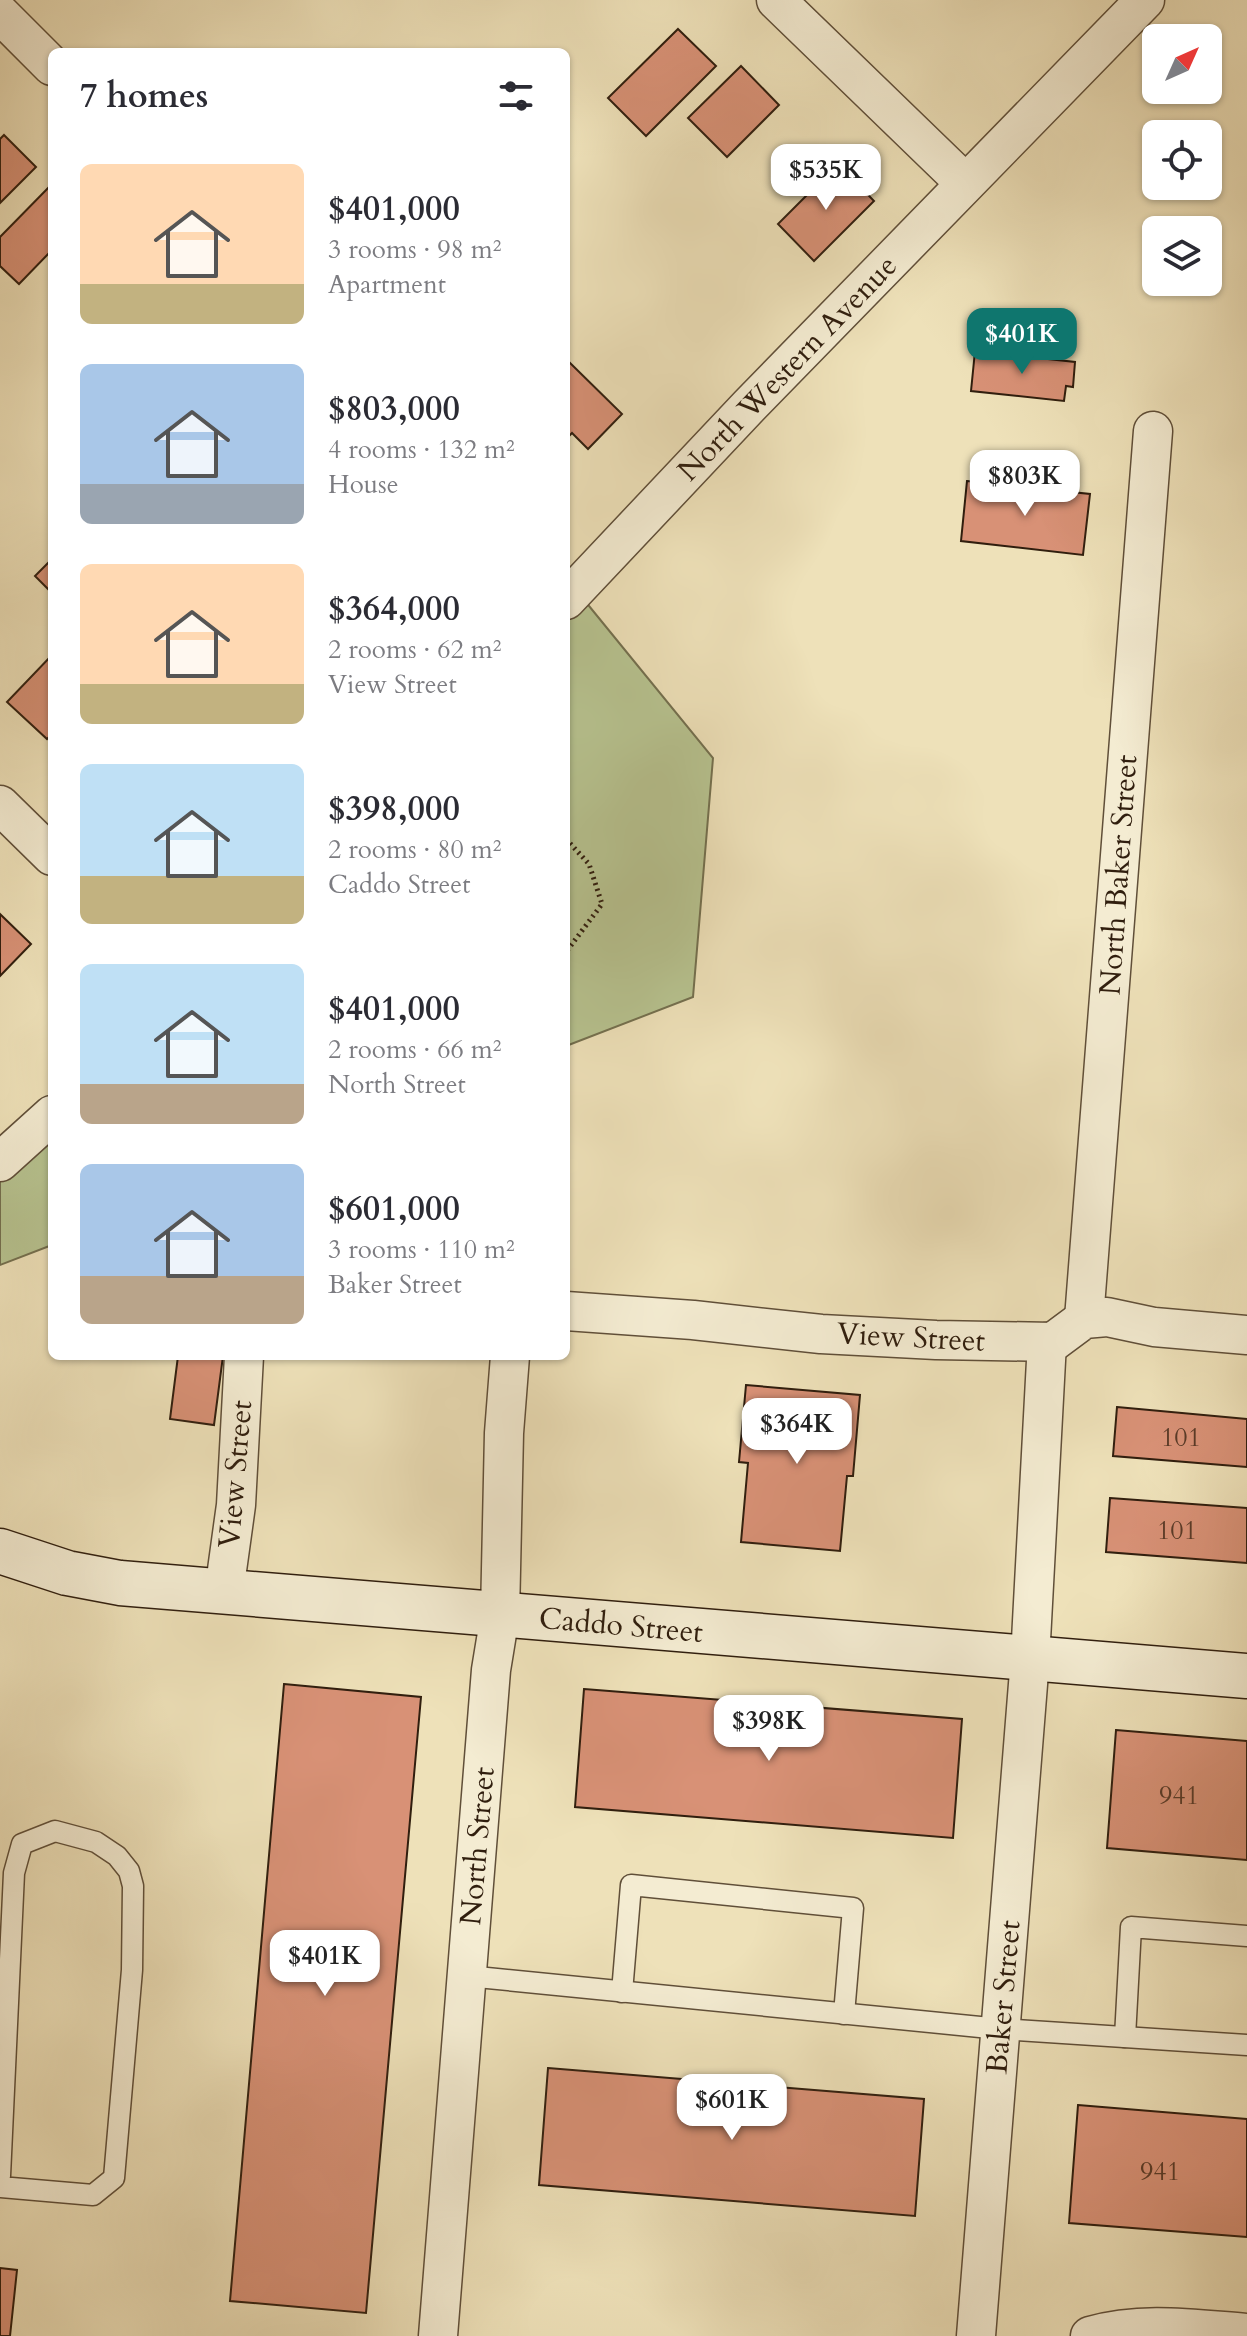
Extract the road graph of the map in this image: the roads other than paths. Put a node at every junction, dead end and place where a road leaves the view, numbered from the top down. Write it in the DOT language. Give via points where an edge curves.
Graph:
graph roads {
  1 [pos="776,0"];
  2 [pos="1145,0"];
  3 [pos="0,14"];
  4 [pos="48,62"];
  5 [pos="965,183"];
  6 [pos="1153,431"];
  7 [pos="570,589"];
  8 [pos="0,805"];
  9 [pos="48,852"];
  10 [pos="48,1119"];
  11 [pos="0,1162"];
  12 [pos="570,1311"];
  13 [pos="1084,1319"];
  14 [pos="1247,1335"];
  15 [pos="1047,1342"];
  16 [pos="244,1360"];
  17 [pos="510,1360"];
  18 [pos="0,1551"];
  19 [pos="0,1576"];
  20 [pos="120,1583"];
  21 [pos="224,1592"];
  22 [pos="500,1615"];
  23 [pos="1030,1659"];
  24 [pos="1247,1676"];
  25 [pos="7,1891"];
  26 [pos="1247,1936"];
  27 [pos="467,1976"];
  28 [pos="622,1992"];
  29 [pos="844,2014"];
  30 [pos="1000,2029"];
  31 [pos="1125,2037"];
  32 [pos="1247,2045"];
  33 [pos="0,2176"];
  34 [pos="0,2187"];
  35 [pos="1247,2333"];
  36 [pos="438,2336"];
  37 [pos="976,2336"];
  38 [pos="1090,2336"];
  1 -- 5 [label="street"];
  2 -- 5 [label="street, North Western Avenue"];
  3 -- 4 [label="street"];
  5 -- 7 [label="street, North Western Avenue"];
  6 -- 13 [label="street, North Baker Street"];
  8 -- 9 [label="street"];
  10 -- 11 [label="street"];
  12 -- 15 [label="street, View Street" via="821,1334"];
  13 -- 14 [label="street" via="1107,1317"];
  13 -- 15 [label="street"];
  15 -- 23 [label="street, Baker Street"];
  16 -- 21 [label="street, View Street" via="236,1505"];
  17 -- 22 [label="street, North Street"];
  18 -- 20 [label="main road, Caddo Street"];
  19 -- 20 [label="main road"];
  20 -- 21 [label="main road, Caddo Street"];
  21 -- 22 [label="main road, Caddo Street"];
  22 -- 23 [label="main road, Caddo Street"];
  22 -- 27 [label="street, North Street"];
  23 -- 24 [label="main road, Caddo Street"];
  23 -- 30 [label="street, Baker Street"];
  25 -- 33 [label="lane"];
  25 -- 34 [label="lane" via="22,1844 55,1831 96,1842 129,1871 132,1970 114,2178 93,2195"];
  26 -- 31 [label="lane" via="1131,1927"];
  27 -- 28 [label="lane"];
  27 -- 36 [label="street, North Street"];
  28 -- 29 [label="lane"];
  28 -- 29 [label="lane" via="631,1885 853,1908"];
  29 -- 30 [label="lane"];
  30 -- 31 [label="lane"];
  30 -- 37 [label="street, Baker Street"];
  31 -- 32 [label="lane"];
  35 -- 38 [label="street" via="1157,2326"];
}
